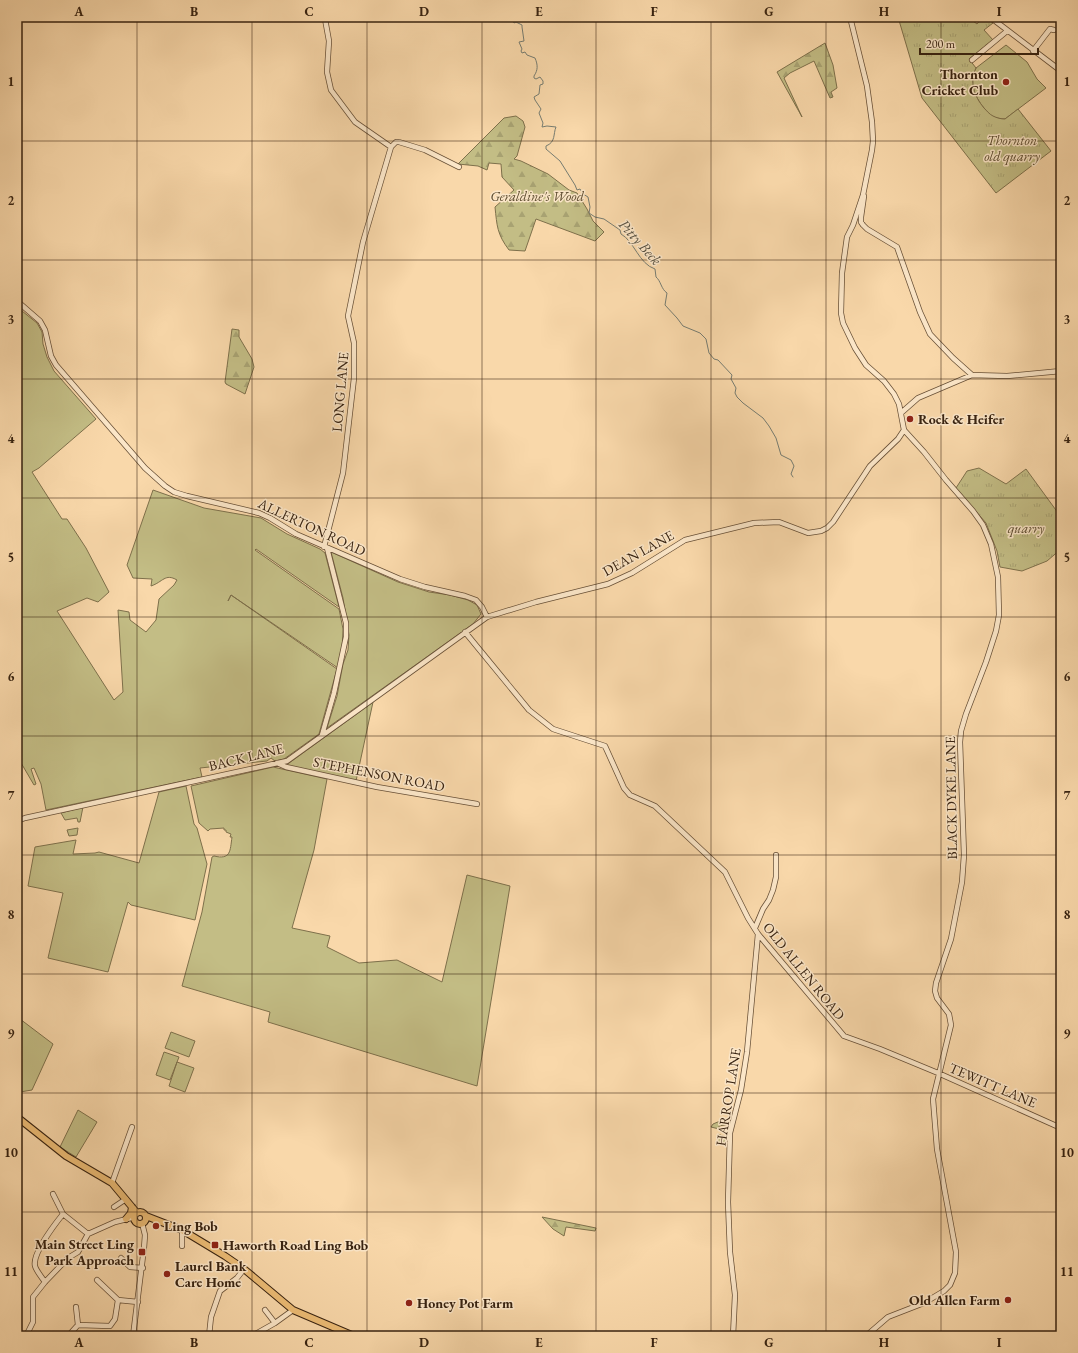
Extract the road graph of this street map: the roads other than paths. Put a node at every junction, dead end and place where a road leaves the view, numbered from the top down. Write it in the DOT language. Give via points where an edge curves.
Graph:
graph roads {
  1 [pos="322,17"];
  2 [pos="850,17"];
  3 [pos="990,17"];
  4 [pos="1050,28"];
  5 [pos="1007,31"];
  6 [pos="1034,51"];
  7 [pos="972,60"];
  8 [pos="1061,71"];
  9 [pos="391,147"];
  10 [pos="459,167"];
  11 [pos="863,195"];
  12 [pos="17,302"];
  13 [pos="1061,371"];
  14 [pos="972,375"];
  15 [pos="900,412"];
  16 [pos="904,430"];
  17 [pos="325,547"];
  18 [pos="487,617"];
  19 [pos="465,632"];
  20 [pos="322,735"];
  21 [pos="277,763"];
  22 [pos="477,804"];
  23 [pos="17,821"];
  24 [pos="776,855"];
  25 [pos="755,928"];
  26 [pos="758,934"];
  27 [pos="938,1073"];
  28 [pos="17,1117"];
  29 [pos="132,1127"];
  30 [pos="1061,1128"];
  31 [pos="112,1183"];
  32 [pos="53,1194"];
  33 [pos="126,1199"];
  34 [pos="114,1207"];
  35 [pos="132,1207"];
  36 [pos="63,1214"];
  37 [pos="136,1215"];
  38 [pos="146,1216"];
  39 [pos="126,1219"];
  40 [pos="142,1223"];
  41 [pos="182,1230"];
  42 [pos="88,1234"];
  43 [pos="182,1246"];
  44 [pos="121,1258"];
  45 [pos="143,1268"];
  46 [pos="244,1269"];
  47 [pos="97,1280"];
  48 [pos="45,1282"];
  49 [pos="118,1300"];
  50 [pos="138,1302"];
  51 [pos="76,1307"];
  52 [pos="265,1310"];
  53 [pos="293,1310"];
  54 [pos="275,1323"];
  55 [pos="78,1325"];
  56 [pos="17,1331"];
  57 [pos="253,1335"];
  58 [pos="26,1336"];
  59 [pos="68,1336"];
  60 [pos="133,1336"];
  61 [pos="209,1336"];
  62 [pos="354,1336"];
  63 [pos="733,1336"];
  64 [pos="866,1336"];
  1 -- 9 [label="street" via="325,19 329,41 327,72 331,90 354,122"];
  2 -- 11 [label="street" via="867,86 872,122 872,150"];
  3 -- 5 [label="street"];
  4 -- 6 [label="street"];
  5 -- 6 [label="street"];
  5 -- 7 [label="street"];
  6 -- 8 [label="street"];
  9 -- 10 [label="street" via="399,142 425,150"];
  9 -- 17 [label="street, LONG LANE" via="363,242 348,316 354,343 354,378 344,473"];
  11 -- 14 [label="street" via="861,222 867,229 897,247 930,334"];
  11 -- 15 [label="street" via="846,237 841,313 843,323 866,365 894,394"];
  12 -- 17 [label="street, ALLERTON ROAD" via="40,321 56,366 145,468 165,486 187,496 259,513"];
  13 -- 14 [label="street" via="1007,376"];
  14 -- 15 [label="street" via="918,398"];
  15 -- 16 [label="street"];
  16 -- 18 [label="street, DEAN LANE" via="870,466 827,528 808,533 779,522 754,523 691,538 632,573 608,584"];
  16 -- 27 [label="street, BLACK DYKE LANE" via="983,525 995,558 1000,601 996,631 961,731 964,855 962,882 951,939 936,983 937,998 949,1014 951,1025"];
  17 -- 18 [label="street, ALLERTON ROAD" via="400,579 476,600"];
  17 -- 20 [label="street" via="344,618 346,637"];
  18 -- 19 [label="street, BACK LANE"];
  19 -- 20 [label="street, BACK LANE"];
  19 -- 25 [label="street, OLD ALLEN ROAD" via="529,710 553,729 605,746 624,788 630,795 655,806 725,872"];
  20 -- 21 [label="street, BACK LANE" via="287,761"];
  21 -- 22 [label="street, STEPHENSON ROAD" via="373,786"];
  21 -- 23 [label="street, BACK LANE"];
  24 -- 25 [label="street" via="773,890"];
  25 -- 26 [label="street, OLD ALLEN ROAD"];
  26 -- 27 [label="street, OLD ALLEN ROAD" via="844,1036"];
  26 -- 63 [label="street, HARROP LANE" via="747,1052 730,1133 728,1202 735,1295"];
  27 -- 30 [label="street, TEWITT LANE"];
  27 -- 64 [label="street" via="933,1099 934,1123 956,1252 955,1273 944,1291 926,1302 888,1317"];
  28 -- 31 [label="main road" via="66,1156"];
  29 -- 31 [label="street"];
  31 -- 33 [label="main road"];
  32 -- 36 [label="street"];
  33 -- 34 [label="street"];
  33 -- 35 [label="main road"];
  35 -- 37 [label="main road"];
  35 -- 39 [label="main road"];
  36 -- 42 [label="street"];
  36 -- 48 [label="street" via="48,1232 35,1259 35,1267"];
  37 -- 38 [label="main road" via="142,1212"];
  37 -- 39 [label="street"];
  37 -- 40 [label="main road" via="136,1222"];
  38 -- 40 [label="main road" via="146,1221"];
  38 -- 41 [label="main road"];
  39 -- 42 [label="street"];
  40 -- 45 [label="street" via="145,1235"];
  41 -- 43 [label="street"];
  41 -- 46 [label="main road"];
  42 -- 48 [label="street" via="78,1252 68,1258"];
  44 -- 45 [label="street" via="130,1267"];
  45 -- 50 [label="street"];
  46 -- 53 [label="main road"];
  46 -- 61 [label="street" via="220,1291 210,1317"];
  47 -- 49 [label="street"];
  48 -- 58 [label="street" via="33,1297 33,1322"];
  49 -- 50 [label="street"];
  49 -- 55 [label="street" via="115,1319 110,1326"];
  50 -- 60 [label="street"];
  51 -- 55 [label="street"];
  52 -- 54 [label="street"];
  53 -- 54 [label="street"];
  53 -- 62 [label="main road"];
  54 -- 57 [label="street"];
  55 -- 59 [label="street"];
  56 -- 58 [label="street"];
}
